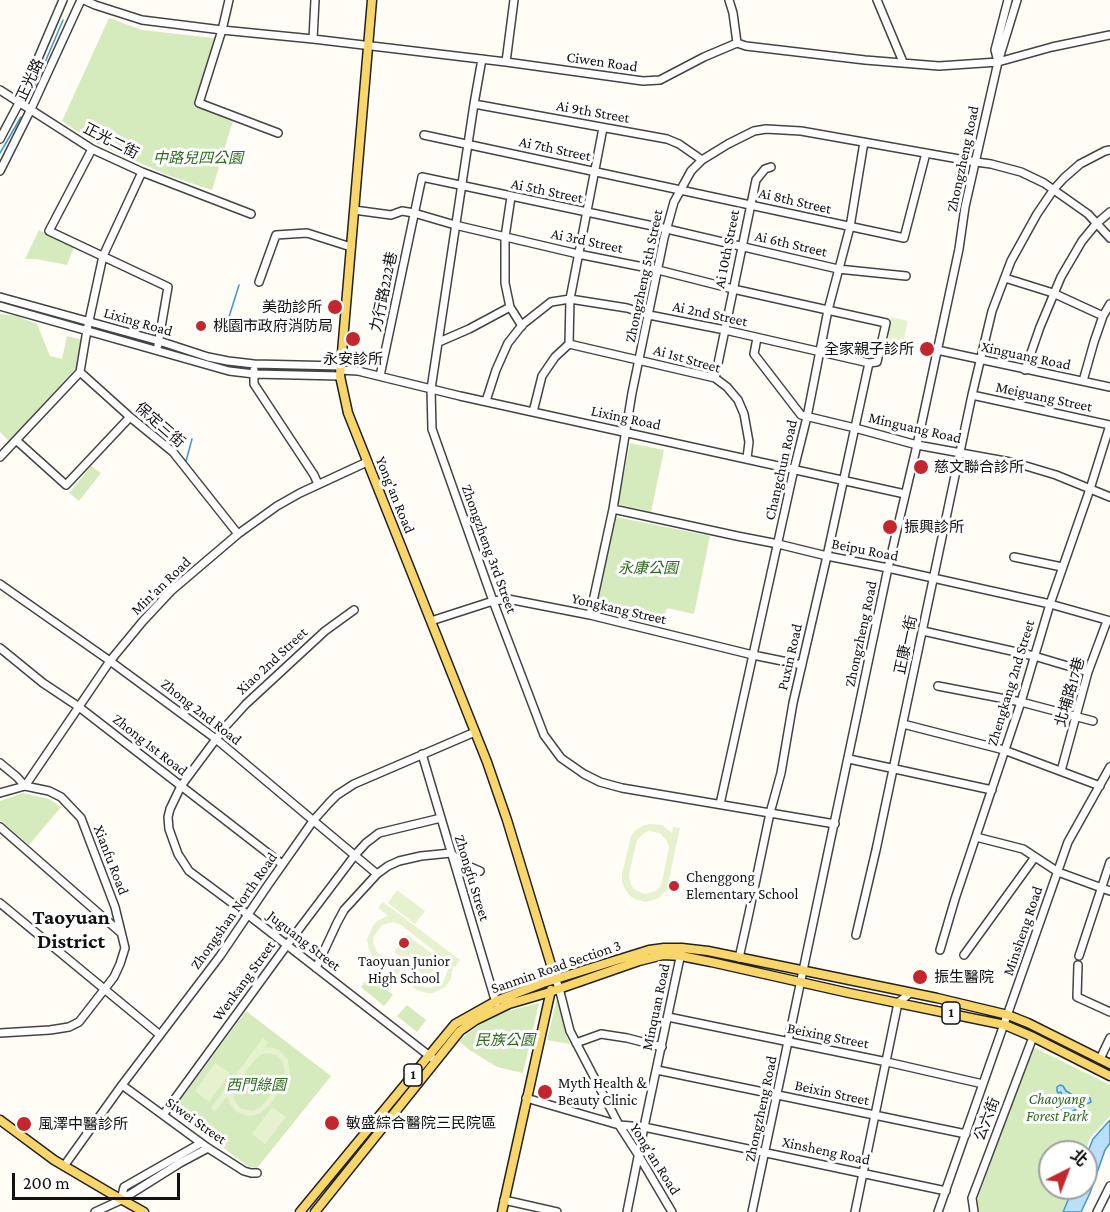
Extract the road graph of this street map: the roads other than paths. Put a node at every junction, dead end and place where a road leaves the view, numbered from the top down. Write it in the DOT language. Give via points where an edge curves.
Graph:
graph roads {
  1 [pos="63,0"];
  2 [pos="82,0"];
  3 [pos="229,0"];
  4 [pos="315,0"];
  5 [pos="372,0"];
  6 [pos="513,0"];
  7 [pos="729,0"];
  8 [pos="877,0"];
  9 [pos="1008,0"];
  10 [pos="1017,0"];
  11 [pos="222,30"];
  12 [pos="1110,35"];
  13 [pos="314,39"];
  14 [pos="737,43"];
  15 [pos="368,46"];
  16 [pos="482,59"];
  17 [pos="506,62"];
  18 [pos="903,62"];
  19 [pos="998,62"];
  20 [pos="0,90"];
  21 [pos="19,103"];
  22 [pos="474,104"];
  23 [pos="31,109"];
  24 [pos="603,128"];
  25 [pos="278,133"];
  26 [pos="424,135"];
  27 [pos="0,139"];
  28 [pos="864,142"];
  29 [pos="468,144"];
  30 [pos="92,149"];
  31 [pos="1110,150"];
  32 [pos="926,153"];
  33 [pos="702,160"];
  34 [pos="976,162"];
  35 [pos="771,167"];
  36 [pos="0,171"];
  37 [pos="142,171"];
  38 [pos="595,171"];
  39 [pos="422,177"];
  40 [pos="461,186"];
  41 [pos="1054,189"];
  42 [pos="681,190"];
  43 [pos="510,197"];
  44 [pos="750,204"];
  45 [pos="354,210"];
  46 [pos="1110,212"];
  47 [pos="414,213"];
  48 [pos="586,213"];
  49 [pos="251,214"];
  50 [pos="1096,224"];
  51 [pos="455,225"];
  52 [pos="850,227"];
  53 [pos="667,230"];
  54 [pos="505,237"];
  55 [pos="1110,238"];
  56 [pos="741,246"];
  57 [pos="351,247"];
  58 [pos="578,254"];
  59 [pos="103,256"];
  60 [pos="838,268"];
  61 [pos="658,270"];
  62 [pos="906,276"];
  63 [pos="1005,278"];
  64 [pos="258,282"];
  65 [pos="733,289"];
  66 [pos="1053,293"];
  67 [pos="0,297"];
  68 [pos="570,298"];
  69 [pos="1110,304"];
  70 [pos="510,307"];
  71 [pos="0,308"];
  72 [pos="828,310"];
  73 [pos="649,315"];
  74 [pos="1103,316"];
  75 [pos="89,321"];
  76 [pos="886,323"];
  77 [pos="522,326"];
  78 [pos="87,330"];
  79 [pos="725,330"];
  80 [pos="757,338"];
  81 [pos="159,341"];
  82 [pos="439,342"];
  83 [pos="569,344"];
  84 [pos="157,350"];
  85 [pos="937,350"];
  86 [pos="819,351"];
  87 [pos="639,360"];
  88 [pos="981,360"];
  89 [pos="873,363"];
  90 [pos="254,364"];
  91 [pos="1024,370"];
  92 [pos="341,371"];
  93 [pos="80,372"];
  94 [pos="254,374"];
  95 [pos="380,376"];
  96 [pos="715,378"];
  97 [pos="1083,381"];
  98 [pos="1110,387"];
  99 [pos="431,389"];
  100 [pos="972,395"];
  101 [pos="486,401"];
  102 [pos="533,412"];
  103 [pos="130,417"];
  104 [pos="807,417"];
  105 [pos="1110,425"];
  106 [pos="855,428"];
  107 [pos="626,431"];
  108 [pos="16,440"];
  109 [pos="917,445"];
  110 [pos="1110,449"];
  111 [pos="1102,452"];
  112 [pos="960,453"];
  113 [pos="0,456"];
  114 [pos="747,458"];
  115 [pos="367,462"];
  116 [pos="794,469"];
  117 [pos="843,479"];
  118 [pos="318,484"];
  119 [pos="1090,489"];
  120 [pos="905,494"];
  121 [pos="1110,497"];
  122 [pos="613,509"];
  123 [pos="238,534"];
  124 [pos="778,543"];
  125 [pos="827,556"];
  126 [pos="1014,557"];
  127 [pos="1062,567"];
  128 [pos="888,568"];
  129 [pos="933,578"];
  130 [pos="0,584"];
  131 [pos="493,601"];
  132 [pos="1050,604"];
  133 [pos="354,610"];
  134 [pos="590,615"];
  135 [pos="431,621"];
  136 [pos="1108,621"];
  137 [pos="923,631"];
  138 [pos="0,648"];
  139 [pos="753,655"];
  140 [pos="1035,656"];
  141 [pos="111,661"];
  142 [pos="802,665"];
  143 [pos="1088,672"];
  144 [pos="938,686"];
  145 [pos="1021,702"];
  146 [pos="79,707"];
  147 [pos="1076,716"];
  148 [pos="1093,721"];
  149 [pos="903,724"];
  150 [pos="475,732"];
  151 [pos="216,739"];
  152 [pos="1004,750"];
  153 [pos="422,754"];
  154 [pos="849,759"];
  155 [pos="0,763"];
  156 [pos="1110,767"];
  157 [pos="894,768"];
  158 [pos="1061,771"];
  159 [pos="25,786"];
  160 [pos="181,786"];
  161 [pos="1100,786"];
  162 [pos="992,790"];
  163 [pos="0,793"];
  164 [pos="720,804"];
  165 [pos="770,813"];
  166 [pos="441,818"];
  167 [pos="313,821"];
  168 [pos="835,824"];
  169 [pos="0,827"];
  170 [pos="976,837"];
  171 [pos="451,853"];
  172 [pos="355,855"];
  173 [pos="1035,857"];
  174 [pos="1110,862"];
  175 [pos="282,864"];
  176 [pos="480,871"];
  177 [pos="1058,872"];
  178 [pos="377,874"];
  179 [pos="1101,888"];
  180 [pos="1110,891"];
  181 [pos="0,903"];
  182 [pos="247,914"];
  183 [pos="121,933"];
  184 [pos="856,934"];
  185 [pos="287,945"];
  186 [pos="940,950"];
  187 [pos="682,952"];
  188 [pos="964,956"];
  189 [pos="1079,956"];
  190 [pos="739,958"];
  191 [pos="1078,965"];
  192 [pos="316,968"];
  193 [pos="802,971"];
  194 [pos="555,978"];
  195 [pos="800,982"];
  196 [pos="559,988"];
  197 [pos="104,989"];
  198 [pos="550,992"];
  199 [pos="910,993"];
  200 [pos="898,1003"];
  201 [pos="497,1005"];
  202 [pos="1110,1012"];
  203 [pos="1008,1015"];
  204 [pos="668,1017"];
  205 [pos="1005,1025"];
  206 [pos="0,1033"];
  207 [pos="160,1035"];
  208 [pos="1033,1037"];
  209 [pos="1110,1038"];
  210 [pos="789,1042"];
  211 [pos="576,1043"];
  212 [pos="662,1047"];
  213 [pos="433,1058"];
  214 [pos="1100,1059"];
  215 [pos="887,1062"];
  216 [pos="1110,1064"];
  217 [pos="657,1070"];
  218 [pos="1110,1076"];
  219 [pos="983,1084"];
  220 [pos="122,1085"];
  221 [pos="777,1095"];
  222 [pos="526,1098"];
  223 [pos="163,1115"];
  224 [pos="875,1116"];
  225 [pos="0,1120"];
  226 [pos="619,1125"];
  227 [pos="644,1127"];
  228 [pos="966,1134"];
  229 [pos="201,1143"];
  230 [pos="208,1148"];
  231 [pos="766,1152"];
  232 [pos="639,1156"];
  233 [pos="64,1166"];
  234 [pos="256,1173"];
  235 [pos="863,1173"];
  236 [pos="1110,1186"];
  237 [pos="946,1191"];
  238 [pos="121,1200"];
  239 [pos="504,1200"];
  240 [pos="94,1212"];
  241 [pos="144,1212"];
  242 [pos="300,1212"];
  243 [pos="315,1212"];
  244 [pos="502,1212"];
  245 [pos="557,1212"];
  246 [pos="627,1212"];
  247 [pos="672,1212"];
  248 [pos="752,1212"];
  249 [pos="855,1212"];
  250 [pos="938,1212"];
  251 [pos="974,1212"];
  252 [pos="1097,1212"];
  1 -- 21 [label="street, 正光路"];
  2 -- 11 [label="street, Ciwen Road" via="142,20"];
  2 -- 23 [label="street, 正光路"];
  3 -- 11 [label="street"];
  4 -- 13 [label="street"];
  5 -- 15 [label="main road, Yong'an Road"];
  6 -- 17 [label="street"];
  7 -- 14 [label="street"];
  8 -- 18 [label="street"];
  9 -- 19 [label="street, Zhongzheng Road" via="995,50"];
  10 -- 19 [label="street, Zhongzheng Road"];
  11 -- 13 [label="street, Ciwen Road"];
  11 -- 25 [label="street" via="198,103"];
  12 -- 19 [label="street"];
  13 -- 15 [label="street, Ciwen Road"];
  14 -- 17 [label="street, Ciwen Road" via="651,82"];
  14 -- 18 [label="street"];
  15 -- 16 [label="street, Ciwen Road"];
  15 -- 45 [label="main road, Yong'an Road"];
  16 -- 17 [label="street, Ciwen Road"];
  16 -- 22 [label="street, Zhongzheng 3rd Street"];
  18 -- 19 [label="street" via="933,66"];
  19 -- 34 [label="street, Zhongzheng Road"];
  20 -- 21 [label="street, 正光二街"];
  21 -- 23 [label="street, 正光二街"];
  21 -- 27 [label="street, 正光路"];
  22 -- 24 [label="street, Ai 9th Street"];
  22 -- 29 [label="street, Zhongzheng 3rd Street"];
  23 -- 30 [label="street, 正光二街"];
  23 -- 36 [label="street, 正光路"];
  24 -- 33 [label="street, Ai 9th Street" via="667,138"];
  24 -- 38 [label="street"];
  26 -- 29 [label="street, Ai 7th Street"];
  28 -- 32 [label="street, Zhongzheng 5th Street"];
  28 -- 33 [label="street, Zhongzheng 5th Street" via="766,129 754,131"];
  28 -- 52 [label="street, Changchun Road"];
  29 -- 38 [label="street, Ai 7th Street"];
  29 -- 40 [label="street, Zhongzheng 3rd Street"];
  30 -- 37 [label="street, 正光二街"];
  30 -- 59 [label="street" via="49,231"];
  31 -- 41 [label="street, 正康一街" via="1080,164"];
  32 -- 34 [label="street, Zhongzheng 5th Street"];
  32 -- 52 [label="street, Ai 8th Street" via="904,238"];
  33 -- 42 [label="street, Zhongzheng 5th Street"];
  34 -- 41 [label="street, Zhongzheng 5th Street" via="1021,172"];
  34 -- 85 [label="street, Zhongzheng Road"];
  35 -- 44 [label="street, Ai 10th Street" via="756,180"];
  37 -- 49 [label="street, 正光二街"];
  37 -- 59 [label="street"];
  38 -- 42 [label="street, Ai 7th Street"];
  38 -- 48 [label="street"];
  39 -- 40 [label="street, Ai 5th Street"];
  39 -- 47 [label="street, 力行路222巷"];
  40 -- 43 [label="street, Ai 5th Street"];
  40 -- 51 [label="street, Zhongzheng 3rd Street"];
  41 -- 50 [label="street, Zhongzheng 5th Street"];
  41 -- 63 [label="street, 正康一街" via="1026,233"];
  42 -- 44 [label="street, Ai 8th Street"];
  42 -- 53 [label="street, Zhongzheng 5th Street"];
  43 -- 48 [label="street, Ai 5th Street"];
  43 -- 54 [label="street"];
  44 -- 52 [label="street, Ai 8th Street"];
  44 -- 56 [label="street, Ai 10th Street"];
  45 -- 47 [label="street, Ai 3rd Street"];
  45 -- 57 [label="main road, Yong'an Road"];
  46 -- 50 [label="street"];
  47 -- 51 [label="street, Ai 3rd Street"];
  47 -- 95 [label="street, 力行路222巷"];
  48 -- 53 [label="street, Ai 5th Street"];
  48 -- 58 [label="street"];
  50 -- 55 [label="street, Zhongzheng 5th Street"];
  50 -- 66 [label="street"];
  51 -- 54 [label="street, Ai 3rd Street"];
  51 -- 82 [label="street, Zhongzheng 3rd Street"];
  52 -- 60 [label="street, Changchun Road"];
  53 -- 56 [label="street, Ai 6th Street"];
  53 -- 61 [label="street, Zhongzheng 5th Street"];
  54 -- 58 [label="street, Ai 3rd Street"];
  54 -- 70 [label="street" via="505,283"];
  56 -- 60 [label="street, Ai 6th Street"];
  56 -- 65 [label="street, Ai 10th Street"];
  57 -- 64 [label="street" via="307,233 276,235"];
  57 -- 92 [label="main road, Yong'an Road"];
  58 -- 61 [label="street, Ai 3rd Street"];
  58 -- 68 [label="street"];
  59 -- 75 [label="street"];
  59 -- 81 [label="street" via="168,287"];
  60 -- 62 [label="street, Ai 6th Street"];
  60 -- 72 [label="street, Changchun Road"];
  61 -- 65 [label="street, Ai 3rd Street"];
  61 -- 73 [label="street, Zhongzheng 5th Street"];
  63 -- 66 [label="street"];
  63 -- 88 [label="street, 正康一街" via="992,311"];
  65 -- 72 [label="street, Ai 3rd Street"];
  65 -- 79 [label="street, Ai 10th Street"];
  66 -- 74 [label="street"];
  66 -- 91 [label="street"];
  67 -- 75 [label="street, Lixing Road"];
  68 -- 73 [label="street, Ai 2nd Street"];
  68 -- 77 [label="street" via="551,302"];
  68 -- 83 [label="street"];
  69 -- 74 [label="street"];
  70 -- 77 [label="street"];
  70 -- 82 [label="street"];
  71 -- 78 [label="street, Lixing Road"];
  72 -- 76 [label="street, Ai 3rd Street"];
  72 -- 86 [label="street, Changchun Road"];
  73 -- 79 [label="street, Ai 2nd Street"];
  73 -- 87 [label="street, Zhongzheng 5th Street"];
  74 -- 97 [label="street"];
  75 -- 78 [label="street"];
  75 -- 81 [label="street, Lixing Road"];
  76 -- 89 [label="street, Puxin Road"];
  77 -- 101 [label="street" via="508,343"];
  78 -- 84 [label="street, Lixing Road"];
  78 -- 93 [label="street"];
  79 -- 80 [label="street, Ai 2nd Street"];
  79 -- 96 [label="street, Ai 10th Street"];
  80 -- 86 [label="street, Ai 2nd Street"];
  80 -- 104 [label="street" via="754,354 801,415"];
  81 -- 84 [label="street"];
  81 -- 90 [label="street, Lixing Road" via="208,357"];
  82 -- 99 [label="street, Zhongzheng 3rd Street"];
  83 -- 87 [label="street, Ai 1st Street"];
  83 -- 102 [label="street" via="542,376"];
  84 -- 94 [label="street, Lixing Road" via="229,371"];
  85 -- 88 [label="street, Xinguang Road"];
  85 -- 109 [label="street, Zhongzheng Road"];
  86 -- 89 [label="street, Ai 2nd Street"];
  86 -- 104 [label="street, Changchun Road"];
  87 -- 96 [label="street, Ai 1st Street"];
  87 -- 107 [label="street, Zhongzheng 5th Street"];
  88 -- 91 [label="street, Xinguang Road"];
  88 -- 100 [label="street, 正康一街"];
  89 -- 106 [label="street, Puxin Road"];
  90 -- 92 [label="street, Lixing Road"];
  90 -- 94 [label="street"];
  91 -- 97 [label="street, Xinguang Road"];
  92 -- 94 [label="street, Lixing Road"];
  92 -- 95 [label="street, Lixing Road"];
  92 -- 115 [label="main road, Yong'an Road" via="348,413"];
  93 -- 103 [label="street, 保定三街"];
  93 -- 108 [label="street"];
  94 -- 118 [label="street" via="254,384"];
  95 -- 99 [label="street, Lixing Road"];
  96 -- 114 [label="street, Ai 1st Street" via="738,400 744,414 749,442"];
  97 -- 98 [label="street, Xinguang Road"];
  99 -- 101 [label="street, Lixing Road"];
  99 -- 131 [label="street, Zhongzheng 3rd Street" via="432,429"];
  100 -- 105 [label="street, Meiguang Street"];
  100 -- 112 [label="street, 正康一街"];
  101 -- 102 [label="street, Lixing Road"];
  102 -- 107 [label="street, Lixing Road"];
  103 -- 108 [label="street" via="66,485"];
  103 -- 123 [label="street, 保定三街" via="173,452"];
  104 -- 106 [label="street, Minguang Road"];
  104 -- 116 [label="street, Changchun Road"];
  105 -- 111 [label="street, Zhengkang 2nd Street"];
  106 -- 109 [label="street, Minguang Road"];
  106 -- 117 [label="street, Puxin Road"];
  107 -- 114 [label="street, Lixing Road"];
  107 -- 122 [label="street, Zhongzheng 5th Street"];
  108 -- 113 [label="street"];
  109 -- 112 [label="street, Minguang Road"];
  109 -- 120 [label="street, Zhongzheng Road"];
  110 -- 111 [label="street"];
  111 -- 119 [label="street, Zhengkang 2nd Street"];
  112 -- 119 [label="street, Minguang Road" via="1016,463"];
  112 -- 129 [label="street, 正康一街"];
  114 -- 116 [label="street, Lixing Road"];
  115 -- 118 [label="street, Min'an Road"];
  115 -- 135 [label="main road, Yong'an Road"];
  116 -- 117 [label="street, Lixing Road"];
  116 -- 124 [label="street, Changchun Road"];
  117 -- 120 [label="street, Lixing Road"];
  117 -- 125 [label="street, Puxin Road"];
  118 -- 123 [label="street, Min'an Road" via="277,506"];
  119 -- 121 [label="street, Minguang Road"];
  119 -- 127 [label="street, Zhengkang 2nd Street"];
  120 -- 128 [label="street, Zhongzheng Road"];
  122 -- 124 [label="street, Beipu Road"];
  122 -- 134 [label="street, Zhongzheng 5th Street"];
  123 -- 141 [label="street, Min'an Road" via="171,591"];
  124 -- 125 [label="street, Beipu Road"];
  124 -- 139 [label="street, Changchun Road"];
  125 -- 128 [label="street, Beipu Road"];
  125 -- 142 [label="street, Puxin Road"];
  126 -- 127 [label="street"];
  127 -- 132 [label="street, Zhengkang 2nd Street"];
  128 -- 129 [label="street, Beipu Road"];
  128 -- 154 [label="street, Zhongzheng Road"];
  129 -- 132 [label="street, Beipu Road"];
  129 -- 137 [label="street, 正康一街"];
  130 -- 141 [label="street, Zhong 2nd Road"];
  131 -- 134 [label="street, Yongkang Street" via="508,599"];
  131 -- 135 [label="street, Yongkang Street"];
  131 -- 164 [label="street, Zhongzheng 3rd Street" via="543,735 561,758 600,782"];
  132 -- 136 [label="street, Beipu Road"];
  132 -- 140 [label="street, Zhengkang 2nd Street"];
  133 -- 151 [label="street, Xiao 2nd Street" via="246,704"];
  134 -- 139 [label="street, Yongkang Street"];
  135 -- 150 [label="main road, Yong'an Road"];
  136 -- 143 [label="street, 北埔路17巷"];
  137 -- 140 [label="street"];
  137 -- 149 [label="street, 正康一街"];
  138 -- 146 [label="street, Zhong 1st Road"];
  139 -- 142 [label="street, Yongkang Street"];
  139 -- 164 [label="street, Changchun Road"];
  140 -- 143 [label="street"];
  140 -- 145 [label="street, Zhengkang 2nd Street"];
  141 -- 146 [label="street, Min'an Road"];
  141 -- 151 [label="street, Zhong 2nd Road"];
  142 -- 165 [label="street, Puxin Road"];
  143 -- 147 [label="street, 北埔路17巷"];
  144 -- 145 [label="street"];
  145 -- 147 [label="street"];
  145 -- 152 [label="street, Zhengkang 2nd Street"];
  146 -- 159 [label="street, Min'an Road"];
  146 -- 160 [label="street, Zhong 1st Road"];
  147 -- 148 [label="street"];
  147 -- 158 [label="street, 北埔路17巷"];
  149 -- 152 [label="street"];
  149 -- 157 [label="street, 正康一街"];
  150 -- 153 [label="street, Zhongshan North Road"];
  150 -- 194 [label="main road, Yong'an Road" via="507,820"];
  151 -- 160 [label="street, Juguang Street"];
  151 -- 167 [label="street, Zhong 2nd Road"];
  152 -- 158 [label="street"];
  152 -- 162 [label="street, Zhengkang 2nd Street"];
  153 -- 166 [label="street, Zhongfu Street"];
  153 -- 167 [label="street, Zhongshan North Road" via="354,784 337,795"];
  154 -- 157 [label="street"];
  154 -- 168 [label="street, Zhongzheng Road"];
  155 -- 159 [label="street"];
  156 -- 161 [label="street, Minsheng Road"];
  157 -- 162 [label="street"];
  157 -- 184 [label="street, 正康一街"];
  158 -- 161 [label="street"];
  159 -- 163 [label="street"];
  159 -- 183 [label="street, Xianfu Road" via="60,797 81,818"];
  160 -- 175 [label="street, Zhong 1st Road"];
  160 -- 182 [label="street, Juguang Street" via="168,816 178,854 189,871"];
  161 -- 177 [label="street, Minsheng Road" via="1068,842"];
  162 -- 170 [label="street, Zhengkang 2nd Street"];
  164 -- 165 [label="street, Zhongzheng 3rd Street"];
  165 -- 168 [label="street, Zhongzheng 3rd Street"];
  165 -- 190 [label="street, Puxin Road"];
  166 -- 171 [label="street, Zhongfu Street"];
  166 -- 172 [label="street, Wenkang Street" via="379,833"];
  167 -- 172 [label="street, Zhong 2nd Road"];
  167 -- 175 [label="street, Zhongshan North Road"];
  168 -- 193 [label="street, Zhongzheng Road"];
  169 -- 183 [label="street"];
  170 -- 173 [label="street" via="1023,849"];
  170 -- 186 [label="street, Zhengkang 2nd Street"];
  171 -- 176 [label="street" via="460,863"];
  171 -- 178 [label="street" via="399,861"];
  171 -- 201 [label="street, Zhongfu Street"];
  172 -- 178 [label="street, Zhong 2nd Road"];
  172 -- 185 [label="street, Wenkang Street"];
  173 -- 177 [label="street"];
  173 -- 188 [label="street"];
  174 -- 179 [label="street"];
  175 -- 182 [label="street, Zhongshan North Road"];
  177 -- 179 [label="street"];
  177 -- 203 [label="street, Minsheng Road"];
  178 -- 192 [label="street" via="344,910"];
  179 -- 180 [label="street"];
  179 -- 189 [label="street"];
  181 -- 197 [label="street"];
  182 -- 185 [label="street, Juguang Street"];
  182 -- 207 [label="street, Zhongshan North Road"];
  183 -- 197 [label="street, Xianfu Road" via="124,948 120,964"];
  185 -- 192 [label="street, Juguang Street"];
  185 -- 223 [label="street, Wenkang Street"];
  187 -- 190 [label="main road, Sanmin Road Section 3 / 1"];
  187 -- 194 [label="main road, Sanmin Road Section 3 / 1" via="649,950"];
  187 -- 195 [label="main road, Sanmin Road Section 3 / 1"];
  187 -- 196 [label="main road, Sanmin Road Section 3 / 1" via="639,961"];
  187 -- 204 [label="street, Minquan Road"];
  190 -- 193 [label="main road, Sanmin Road Section 3 / 1"];
  191 -- 202 [label="street" via="1077,996"];
  192 -- 213 [label="street, Juguang Street"];
  193 -- 195 [label="street, Zhongzheng Road"];
  193 -- 199 [label="main road, 1"];
  194 -- 196 [label="street, Yong'an Road"];
  194 -- 198 [label="main road"];
  194 -- 201 [label="main road, Sanmin Road Section 3 / 1"];
  195 -- 200 [label="main road, 1"];
  195 -- 210 [label="street, Zhongzheng Road"];
  196 -- 198 [label="main road, Sanmin Road Section 3 / 1"];
  196 -- 211 [label="street, Yong'an Road"];
  197 -- 206 [label="street, Xianfu Road" via="79,1022 69,1027"];
  197 -- 207 [label="street"];
  198 -- 201 [label="main road, Sanmin Road Section 3 / 1"];
  198 -- 222 [label="main road"];
  199 -- 200 [label="street"];
  199 -- 203 [label="main road, 1"];
  200 -- 205 [label="main road, 1"];
  200 -- 215 [label="street"];
  201 -- 213 [label="main road, Sanmin Road Section 3 / 1" via="455,1024"];
  203 -- 205 [label="street, Minsheng Road"];
  203 -- 214 [label="main road, 1"];
  204 -- 210 [label="street, Beixing Street"];
  204 -- 212 [label="street, Minquan Road"];
  205 -- 208 [label="main road, 1"];
  205 -- 219 [label="street, Minsheng Road"];
  207 -- 220 [label="street, Zhongshan North Road"];
  208 -- 218 [label="main road, 1"];
  208 -- 251 [label="street, 公六街" via="972,1198"];
  209 -- 214 [label="street"];
  210 -- 215 [label="street, Beixing Street"];
  210 -- 221 [label="street, Zhongzheng Road"];
  211 -- 212 [label="street" via="601,1034"];
  211 -- 226 [label="street, Yong'an Road"];
  212 -- 217 [label="street, Minquan Road"];
  213 -- 242 [label="main road, Sanmin Road Section 3 / 1"];
  213 -- 243 [label="main road, Sanmin Road Section 3 / 1"];
  214 -- 216 [label="main road, 1"];
  215 -- 219 [label="street, Beixing Street"];
  215 -- 224 [label="street"];
  217 -- 221 [label="street, Beixin Street"];
  217 -- 227 [label="street, Minquan Road"];
  219 -- 228 [label="street, Minsheng Road"];
  220 -- 223 [label="street, Siwei Street"];
  220 -- 233 [label="street, Zhongshan North Road"];
  221 -- 224 [label="street, Beixin Street"];
  221 -- 231 [label="street, Zhongzheng Road"];
  222 -- 226 [label="street, Xinsheng Road"];
  222 -- 239 [label="main road"];
  223 -- 229 [label="street, Siwei Street"];
  224 -- 228 [label="street, Beixin Street"];
  224 -- 235 [label="street"];
  225 -- 233 [label="main road"];
  226 -- 227 [label="street, Xinsheng Road"];
  226 -- 232 [label="street, Yong'an Road"];
  227 -- 231 [label="street, Xinsheng Road"];
  227 -- 232 [label="street, Minquan Road"];
  228 -- 237 [label="street, Minsheng Road"];
  229 -- 230 [label="street, Siwei Street"];
  229 -- 238 [label="street" via="124,1187"];
  230 -- 234 [label="street, Siwei Street" via="244,1171"];
  230 -- 238 [label="street"];
  231 -- 235 [label="street, Xinsheng Road"];
  231 -- 248 [label="street, Zhongzheng Road"];
  232 -- 246 [label="street, Minquan Road"];
  232 -- 247 [label="street, Yong'an Road"];
  233 -- 238 [label="main road"];
  235 -- 237 [label="street, Xinsheng Road"];
  235 -- 249 [label="street"];
  236 -- 252 [label="street"];
  237 -- 250 [label="street, Minsheng Road"];
  238 -- 240 [label="street"];
  238 -- 241 [label="main road"];
  239 -- 244 [label="main road"];
  239 -- 245 [label="street"];
}
